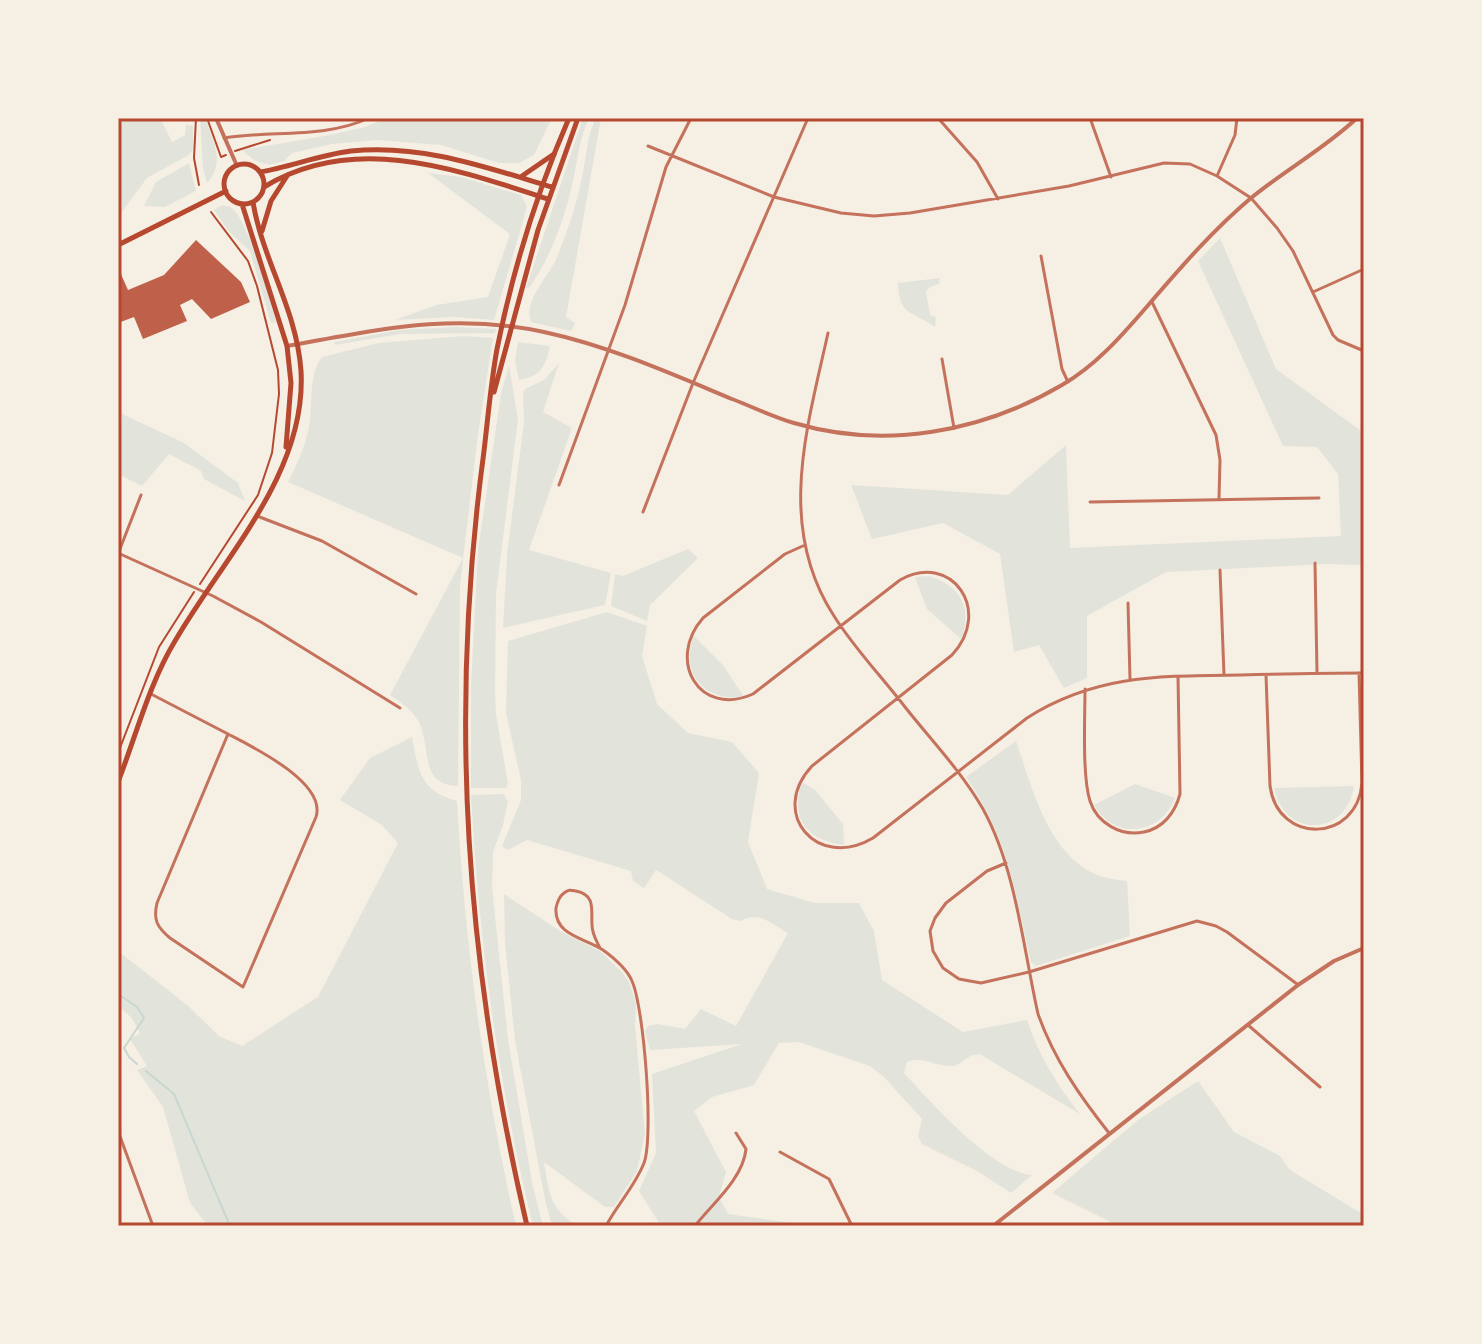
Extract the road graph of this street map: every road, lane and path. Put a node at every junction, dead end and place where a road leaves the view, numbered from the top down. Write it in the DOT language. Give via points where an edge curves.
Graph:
graph roads {
  1 [pos="196,118"];
  2 [pos="207,118"];
  3 [pos="216,118"];
  4 [pos="369,118"];
  5 [pos="569,118"];
  6 [pos="578,118"];
  7 [pos="691,118"];
  8 [pos="808,118"];
  9 [pos="938,118"];
  10 [pos="1090,118"];
  11 [pos="1237,118"];
  12 [pos="1357,118"];
  13 [pos="271,135"];
  14 [pos="224,138"];
  15 [pos="648,146"];
  16 [pos="242,148"];
  17 [pos="554,154"];
  18 [pos="672,156"];
  19 [pos="221,157"];
  20 [pos="237,166"];
  21 [pos="260,172"];
  22 [pos="289,173"];
  23 [pos="1217,176"];
  24 [pos="521,177"];
  25 [pos="1111,177"];
  26 [pos="542,184"];
  27 [pos="199,185"];
  28 [pos="264,187"];
  29 [pos="552,187"];
  30 [pos="226,191"];
  31 [pos="538,195"];
  32 [pos="774,197"];
  33 [pos="1251,198"];
  34 [pos="548,199"];
  35 [pos="998,199"];
  36 [pos="253,202"];
  37 [pos="242,204"];
  38 [pos="211,212"];
  39 [pos="262,232"];
  40 [pos="118,245"];
  41 [pos="1041,256"];
  42 [pos="1364,269"];
  43 [pos="1313,292"];
  44 [pos="1152,302"];
  45 [pos="828,333"];
  46 [pos="297,344"];
  47 [pos="287,346"];
  48 [pos="608,351"];
  49 [pos="1364,351"];
  50 [pos="942,359"];
  51 [pos="1068,382"];
  52 [pos="693,383"];
  53 [pos="490,405"];
  54 [pos="807,427"];
  55 [pos="954,428"];
  56 [pos="286,452"];
  57 [pos="559,485"];
  58 [pos="141,495"];
  59 [pos="1319,498"];
  60 [pos="1219,500"];
  61 [pos="1090,502"];
  62 [pos="643,512"];
  63 [pos="257,516"];
  64 [pos="805,545"];
  65 [pos="118,553"];
  66 [pos="1315,563"];
  67 [pos="1220,570"];
  68 [pos="196,590"];
  69 [pos="205,593"];
  70 [pos="416,594"];
  71 [pos="1128,603"];
  72 [pos="842,627"];
  73 [pos="1317,672"];
  74 [pos="1362,673"];
  75 [pos="1224,675"];
  76 [pos="1266,675"];
  77 [pos="1178,676"];
  78 [pos="1130,679"];
  79 [pos="1085,689"];
  80 [pos="151,694"];
  81 [pos="898,698"];
  82 [pos="400,708"];
  83 [pos="228,734"];
  84 [pos="956,772"];
  85 [pos="118,782"];
  86 [pos="1006,863"];
  87 [pos="600,948"];
  88 [pos="1364,948"];
  89 [pos="1029,972"];
  90 [pos="1298,985"];
  91 [pos="1248,1025"];
  92 [pos="1320,1087"];
  93 [pos="118,1131"];
  94 [pos="736,1133"];
  95 [pos="1109,1133"];
  96 [pos="123,1146"];
  97 [pos="118,1149"];
  98 [pos="780,1152"];
  99 [pos="153,1226"];
  100 [pos="527,1226"];
  101 [pos="606,1226"];
  102 [pos="695,1226"];
  103 [pos="852,1226"];
  104 [pos="993,1226"];
  1 -- 27 [label="path"];
  2 -- 19 [label="path"];
  3 -- 14 [label="street"];
  4 -- 13 [label="street" via="348,126"];
  5 -- 17 [label="main road"];
  6 -- 29 [label="main road"];
  7 -- 18 [label="street"];
  8 -- 32 [label="street"];
  9 -- 35 [label="street" via="977,162"];
  10 -- 25 [label="street"];
  11 -- 23 [label="street"];
  12 -- 33 [label="street"];
  13 -- 14 [label="street"];
  13 -- 16 [label="path" via="268,142"];
  14 -- 20 [label="street"];
  15 -- 18 [label="street"];
  17 -- 24 [label="main road"];
  17 -- 26 [label="main road"];
  18 -- 32 [label="street"];
  18 -- 48 [label="street"];
  20 -- 21 [label="main road"];
  20 -- 30 [label="main road" via="226,177"];
  21 -- 24 [label="main road" via="333,154 389,150 450,157"];
  21 -- 28 [label="main road"];
  22 -- 28 [label="main road"];
  22 -- 31 [label="main road" via="354,159 409,161"];
  22 -- 39 [label="main road" via="271,201"];
  23 -- 25 [label="street" via="1175,163"];
  23 -- 33 [label="street"];
  24 -- 26 [label="main road"];
  25 -- 35 [label="street"];
  26 -- 29 [label="main road"];
  26 -- 31 [label="main road"];
  28 -- 36 [label="main road"];
  29 -- 34 [label="main road"];
  30 -- 37 [label="main road"];
  30 -- 40 [label="main road"];
  31 -- 34 [label="main road"];
  31 -- 53 [label="main road" via="497,349"];
  32 -- 35 [label="street" via="874,216"];
  32 -- 52 [label="street"];
  33 -- 43 [label="street" via="1286,240"];
  33 -- 44 [label="street"];
  34 -- 53 [label="main road"];
  36 -- 37 [label="main road"];
  36 -- 39 [label="main road"];
  37 -- 47 [label="main road"];
  38 -- 68 [label="path" via="248,261 278,370 279,394 272,453 258,495"];
  39 -- 46 [label="main road"];
  41 -- 51 [label="street"];
  42 -- 43 [label="street"];
  43 -- 49 [label="street" via="1333,335"];
  44 -- 51 [label="street"];
  44 -- 60 [label="street" via="1216,435"];
  45 -- 54 [label="street"];
  46 -- 47 [label="street"];
  46 -- 48 [label="street" via="446,322 544,332"];
  46 -- 56 [label="main road" via="300,408"];
  47 -- 56 [label="main road" via="291,383"];
  48 -- 52 [label="street"];
  48 -- 57 [label="street"];
  50 -- 55 [label="street"];
  51 -- 55 [label="street" via="1002,415"];
  52 -- 54 [label="street"];
  52 -- 62 [label="street"];
  53 -- 100 [label="main road" via="469,585 466,801 486,1021"];
  54 -- 55 [label="street" via="887,436"];
  54 -- 64 [label="street" via="799,494"];
  56 -- 63 [label="main road"];
  58 -- 65 [label="street"];
  59 -- 60 [label="street"];
  60 -- 61 [label="street"];
  63 -- 69 [label="main road"];
  63 -- 70 [label="street" via="322,541"];
  64 -- 72 [label="street" via="818,586"];
  64 -- 72 [label="street" via="785,554 695,627 686,652 692,679 710,695 745,698"];
  65 -- 68 [label="street"];
  66 -- 73 [label="street"];
  67 -- 75 [label="street"];
  68 -- 69 [label="street"];
  69 -- 80 [label="main road" via="174,642"];
  69 -- 82 [label="street"];
  71 -- 78 [label="street"];
  72 -- 81 [label="street"];
  72 -- 81 [label="street" via="913,574 942,575 957,585 969,612 963,642"];
  73 -- 74 [label="street"];
  73 -- 76 [label="street"];
  74 -- 76 [label="street" via="1360,798 1343,821 1317,830 1285,817 1271,793"];
  75 -- 76 [label="street"];
  75 -- 77 [label="street"];
  77 -- 78 [label="street"];
  77 -- 79 [label="street" via="1180,794 1168,819 1144,832 1116,830 1092,807"];
  78 -- 79 [label="street"];
  79 -- 84 [label="street" via="1044,707"];
  80 -- 83 [label="street"];
  80 -- 85 [label="main road"];
  81 -- 84 [label="street"];
  81 -- 84 [label="street" via="805,773 795,795 803,828 832,849 855,847"];
  83 -- 83 [label="street" via="290,772 310,790 319,808 243,987 159,929 155,914"];
  84 -- 86 [label="street" via="981,807"];
  86 -- 89 [label="street"];
  86 -- 89 [label="street" via="987,871 938,911 930,931 933,951 943,968 966,981 981,983"];
  87 -- 87 [label="street" via="561,927 556,905 563,893 580,892 590,899"];
  87 -- 101 [label="street" via="629,974 637,995 649,1121 642,1167"];
  88 -- 90 [label="street"];
  89 -- 90 [label="street" via="1197,921 1227,932"];
  89 -- 95 [label="street" via="1038,1014 1059,1063"];
  90 -- 91 [label="street"];
  91 -- 92 [label="street"];
  91 -- 95 [label="street"];
  93 -- 96 [label="street"];
  94 -- 102 [label="street" via="746,1149 743,1161"];
  95 -- 104 [label="street"];
  96 -- 97 [label="street"];
  96 -- 99 [label="street"];
  98 -- 103 [label="street" via="829,1179"];
}
